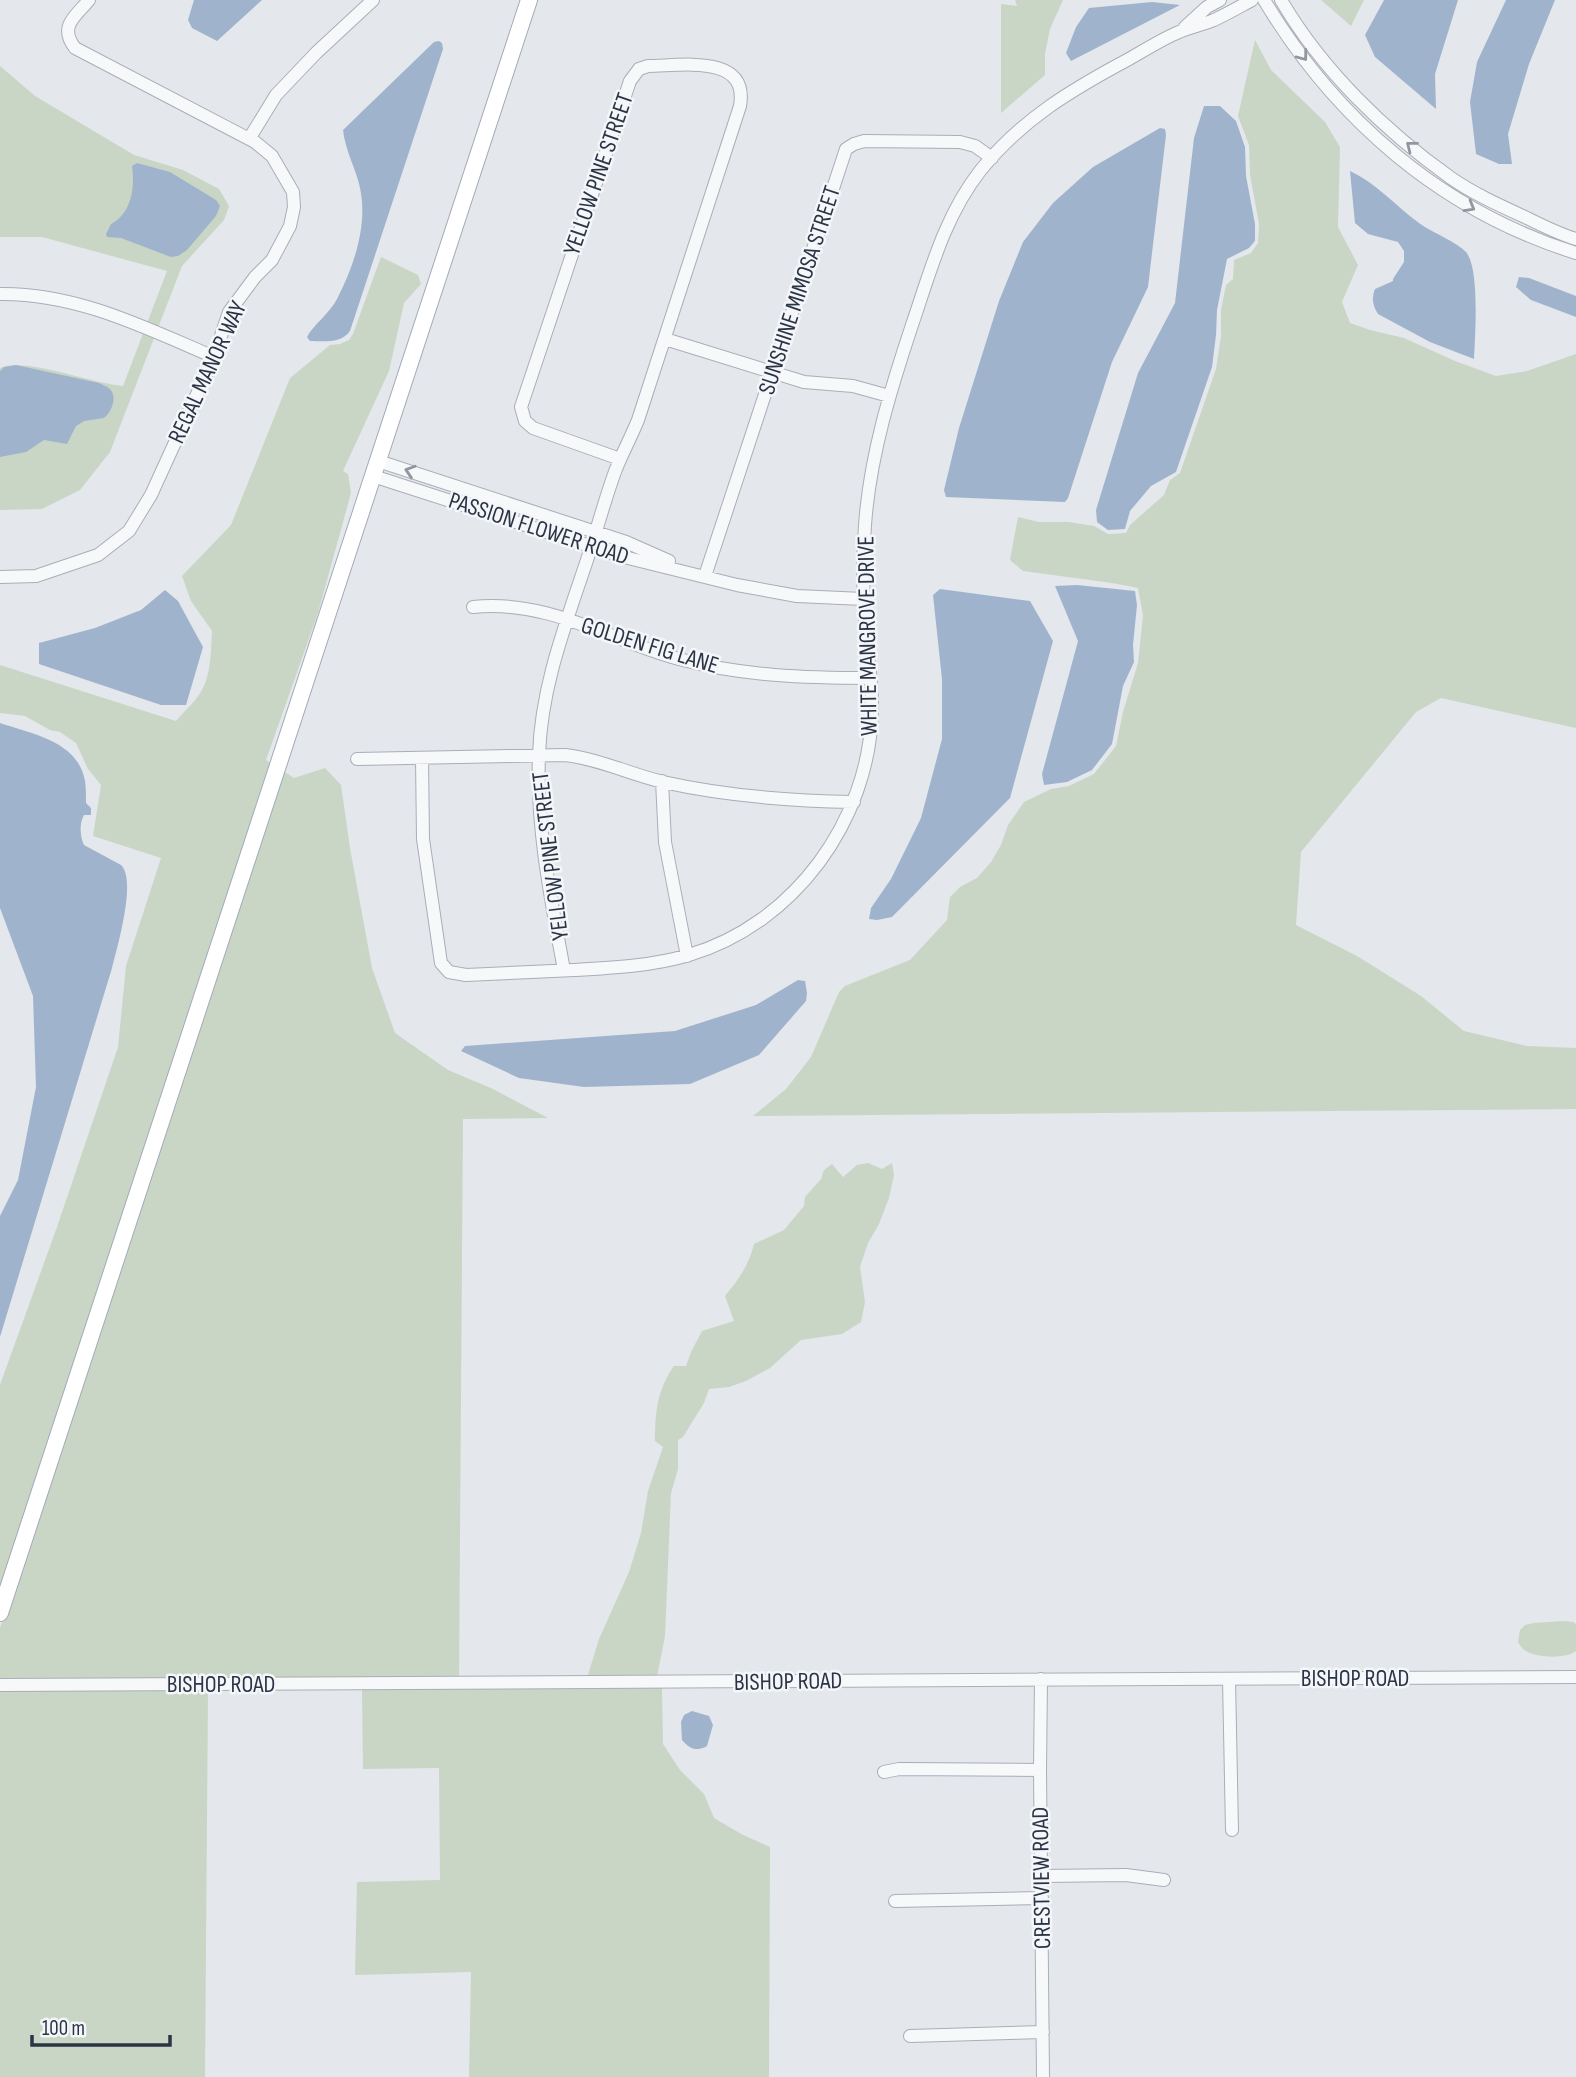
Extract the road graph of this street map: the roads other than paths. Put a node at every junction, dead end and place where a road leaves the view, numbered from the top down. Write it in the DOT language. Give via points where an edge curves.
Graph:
graph roads {
  1 [pos="89,0"];
  2 [pos="373,0"];
  3 [pos="529,0"];
  4 [pos="1220,0"];
  5 [pos="1252,0"];
  6 [pos="1264,0"];
  7 [pos="1281,0"];
  8 [pos="1181,31"];
  9 [pos="249,139"];
  10 [pos="992,158"];
  11 [pos="1576,239"];
  12 [pos="1576,253"];
  13 [pos="0,295"];
  14 [pos="665,340"];
  15 [pos="214,357"];
  16 [pos="772,372"];
  17 [pos="889,396"];
  18 [pos="620,459"];
  19 [pos="376,469"];
  20 [pos="596,532"];
  21 [pos="591,546"];
  22 [pos="705,576"];
  23 [pos="0,577"];
  24 [pos="863,599"];
  25 [pos="473,607"];
  26 [pos="567,619"];
  27 [pos="871,678"];
  28 [pos="539,755"];
  29 [pos="422,758"];
  30 [pos="357,760"];
  31 [pos="662,781"];
  32 [pos="854,802"];
  33 [pos="687,956"];
  34 [pos="564,971"];
  35 [pos="0,1613"];
  36 [pos="1576,1677"];
  37 [pos="1041,1679"];
  38 [pos="1229,1679"];
  39 [pos="0,1685"];
  40 [pos="1040,1770"];
  41 [pos="884,1772"];
  42 [pos="1232,1830"];
  43 [pos="1041,1876"];
  44 [pos="1164,1880"];
  45 [pos="1042,1898"];
  46 [pos="895,1901"];
  47 [pos="1043,2032"];
  48 [pos="910,2036"];
  49 [pos="1043,2077"];
  1 -- 9 [label="street, REGAL MANOR WAY" via="72,17 68,30 75,48"];
  2 -- 9 [label="street" via="276,95"];
  3 -- 19 [label="main road"];
  4 -- 8 [label="street, WHITE MANGROVE DRIVE"];
  5 -- 8 [label="street, WHITE MANGROVE DRIVE"];
  6 -- 12 [label="street, one-way" via="1330,92 1379,142 1447,194 1491,219"];
  11 -- 7 [label="street, one-way" via="1452,179 1390,130 1343,84"];
  8 -- 10 [label="street, WHITE MANGROVE DRIVE" via="1054,102"];
  9 -- 15 [label="street, REGAL MANOR WAY" via="272,156 293,192 294,207 277,252 229,312"];
  10 -- 16 [label="street, SUNSHINE MIMOSA STREET" via="975,146 953,141 864,141 846,149"];
  10 -- 17 [label="street, WHITE MANGROVE DRIVE" via="966,191 944,232"];
  13 -- 15 [label="street" via="50,298 91,307"];
  14 -- 16 [label="street"];
  14 -- 18 [label="street, YELLOW PINE STREET"];
  14 -- 18 [label="street, YELLOW PINE STREET" via="740,106 739,75 715,66 648,66 633,74 523,402 524,421 533,428"];
  15 -- 23 [label="street, REGAL MANOR WAY" via="151,495 129,531 98,555 36,576"];
  16 -- 17 [label="street"];
  16 -- 22 [label="street, SUNSHINE MIMOSA STREET"];
  17 -- 24 [label="street, WHITE MANGROVE DRIVE" via="867,503"];
  18 -- 20 [label="street, YELLOW PINE STREET"];
  20 -- 19 [label="street, PASSION FLOWER ROAD, one-way"];
  19 -- 21 [label="street, PASSION FLOWER ROAD"];
  19 -- 35 [label="main road"];
  20 -- 21 [label="street, YELLOW PINE STREET"];
  20 -- 22 [label="street, PASSION FLOWER ROAD"];
  21 -- 22 [label="street, PASSION FLOWER ROAD"];
  21 -- 26 [label="street, YELLOW PINE STREET"];
  22 -- 24 [label="street, PASSION FLOWER ROAD" via="778,594"];
  24 -- 27 [label="street, WHITE MANGROVE DRIVE"];
  25 -- 26 [label="street, GOLDEN FIG LANE" via="508,606"];
  26 -- 27 [label="street, GOLDEN FIG LANE" via="663,654 726,669"];
  26 -- 28 [label="street, YELLOW PINE STREET" via="549,683"];
  27 -- 32 [label="street, WHITE MANGROVE DRIVE" via="871,731"];
  28 -- 29 [label="street"];
  28 -- 31 [label="street" via="584,758"];
  28 -- 34 [label="street, YELLOW PINE STREET" via="545,860"];
  29 -- 30 [label="street"];
  29 -- 34 [label="street, WHITE MANGROVE DRIVE" via="423,839 441,963 449,972 466,975"];
  31 -- 32 [label="street" via="757,797"];
  31 -- 33 [label="street" via="665,842"];
  32 -- 33 [label="street, WHITE MANGROVE DRIVE" via="821,861 794,891 736,934"];
  33 -- 34 [label="street, WHITE MANGROVE DRIVE"];
  36 -- 38 [label="street, BISHOP ROAD"];
  37 -- 38 [label="street, BISHOP ROAD"];
  37 -- 39 [label="street, BISHOP ROAD"];
  37 -- 40 [label="street, CRESTVIEW ROAD"];
  38 -- 42 [label="street"];
  40 -- 41 [label="street"];
  40 -- 43 [label="street, CRESTVIEW ROAD"];
  43 -- 44 [label="street" via="1126,1875"];
  43 -- 45 [label="street, CRESTVIEW ROAD"];
  45 -- 46 [label="street"];
  45 -- 47 [label="street, CRESTVIEW ROAD"];
  47 -- 48 [label="street"];
  47 -- 49 [label="street, CRESTVIEW ROAD"];
}
